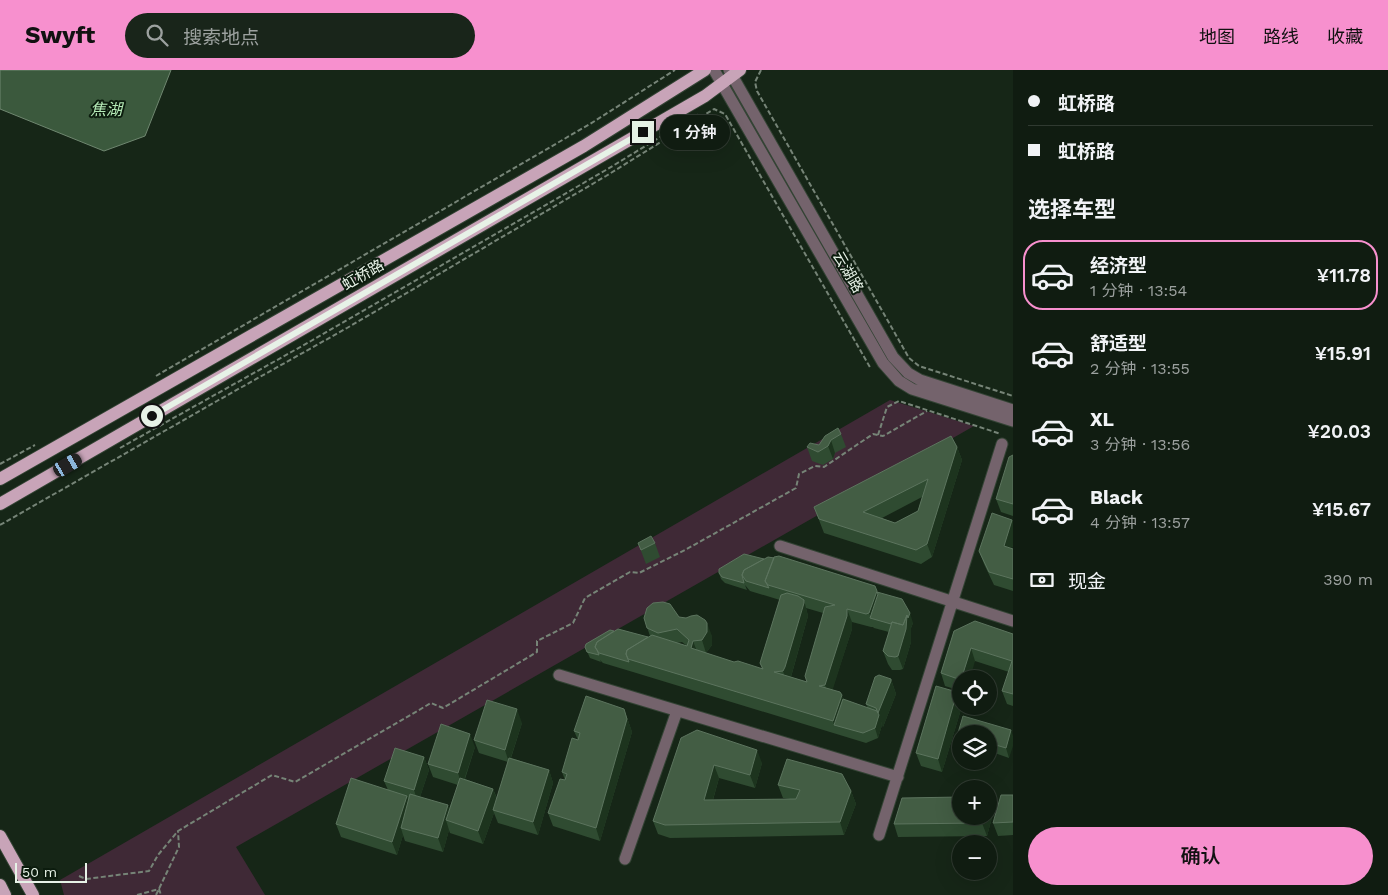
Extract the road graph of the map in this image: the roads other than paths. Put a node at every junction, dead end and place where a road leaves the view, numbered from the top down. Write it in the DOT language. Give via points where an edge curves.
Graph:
graph roads {
  1 [pos="705,70"];
  2 [pos="714,70"];
  3 [pos="731,75"];
  4 [pos="664,97"];
  5 [pos="676,113"];
  6 [pos="1013,410"];
  7 [pos="1013,421"];
  8 [pos="1003,439"];
  9 [pos="0,478"];
  10 [pos="0,504"];
  11 [pos="780,546"];
  12 [pos="953,601"];
  13 [pos="1013,620"];
  14 [pos="560,675"];
  15 [pos="677,711"];
  16 [pos="898,777"];
  17 [pos="879,835"];
  18 [pos="0,836"];
  19 [pos="625,859"];
  20 [pos="0,885"];
  21 [pos="5,895"];
  22 [pos="33,895"];
  1 -- 4 [label="main road, 虹桥路"];
  2 -- 3 [label="street, 云湖路"];
  3 -- 5 [label="main road, 虹桥路"];
  3 -- 6 [label="street, 云湖路" via="893,357 920,380"];
  3 -- 7 [label="street, 云湖路" via="883,362 899,381 912,389"];
  4 -- 5 [label="main road"];
  4 -- 9 [label="main road, 虹桥路" via="584,146"];
  5 -- 10 [label="main road, 虹桥路"];
  8 -- 12 [label="street"];
  11 -- 12 [label="street"];
  12 -- 13 [label="street"];
  12 -- 16 [label="street"];
  14 -- 15 [label="street"];
  15 -- 16 [label="street"];
  15 -- 19 [label="street"];
  16 -- 17 [label="street"];
  18 -- 22 [label="main road"];
  20 -- 21 [label="main road"];
}
